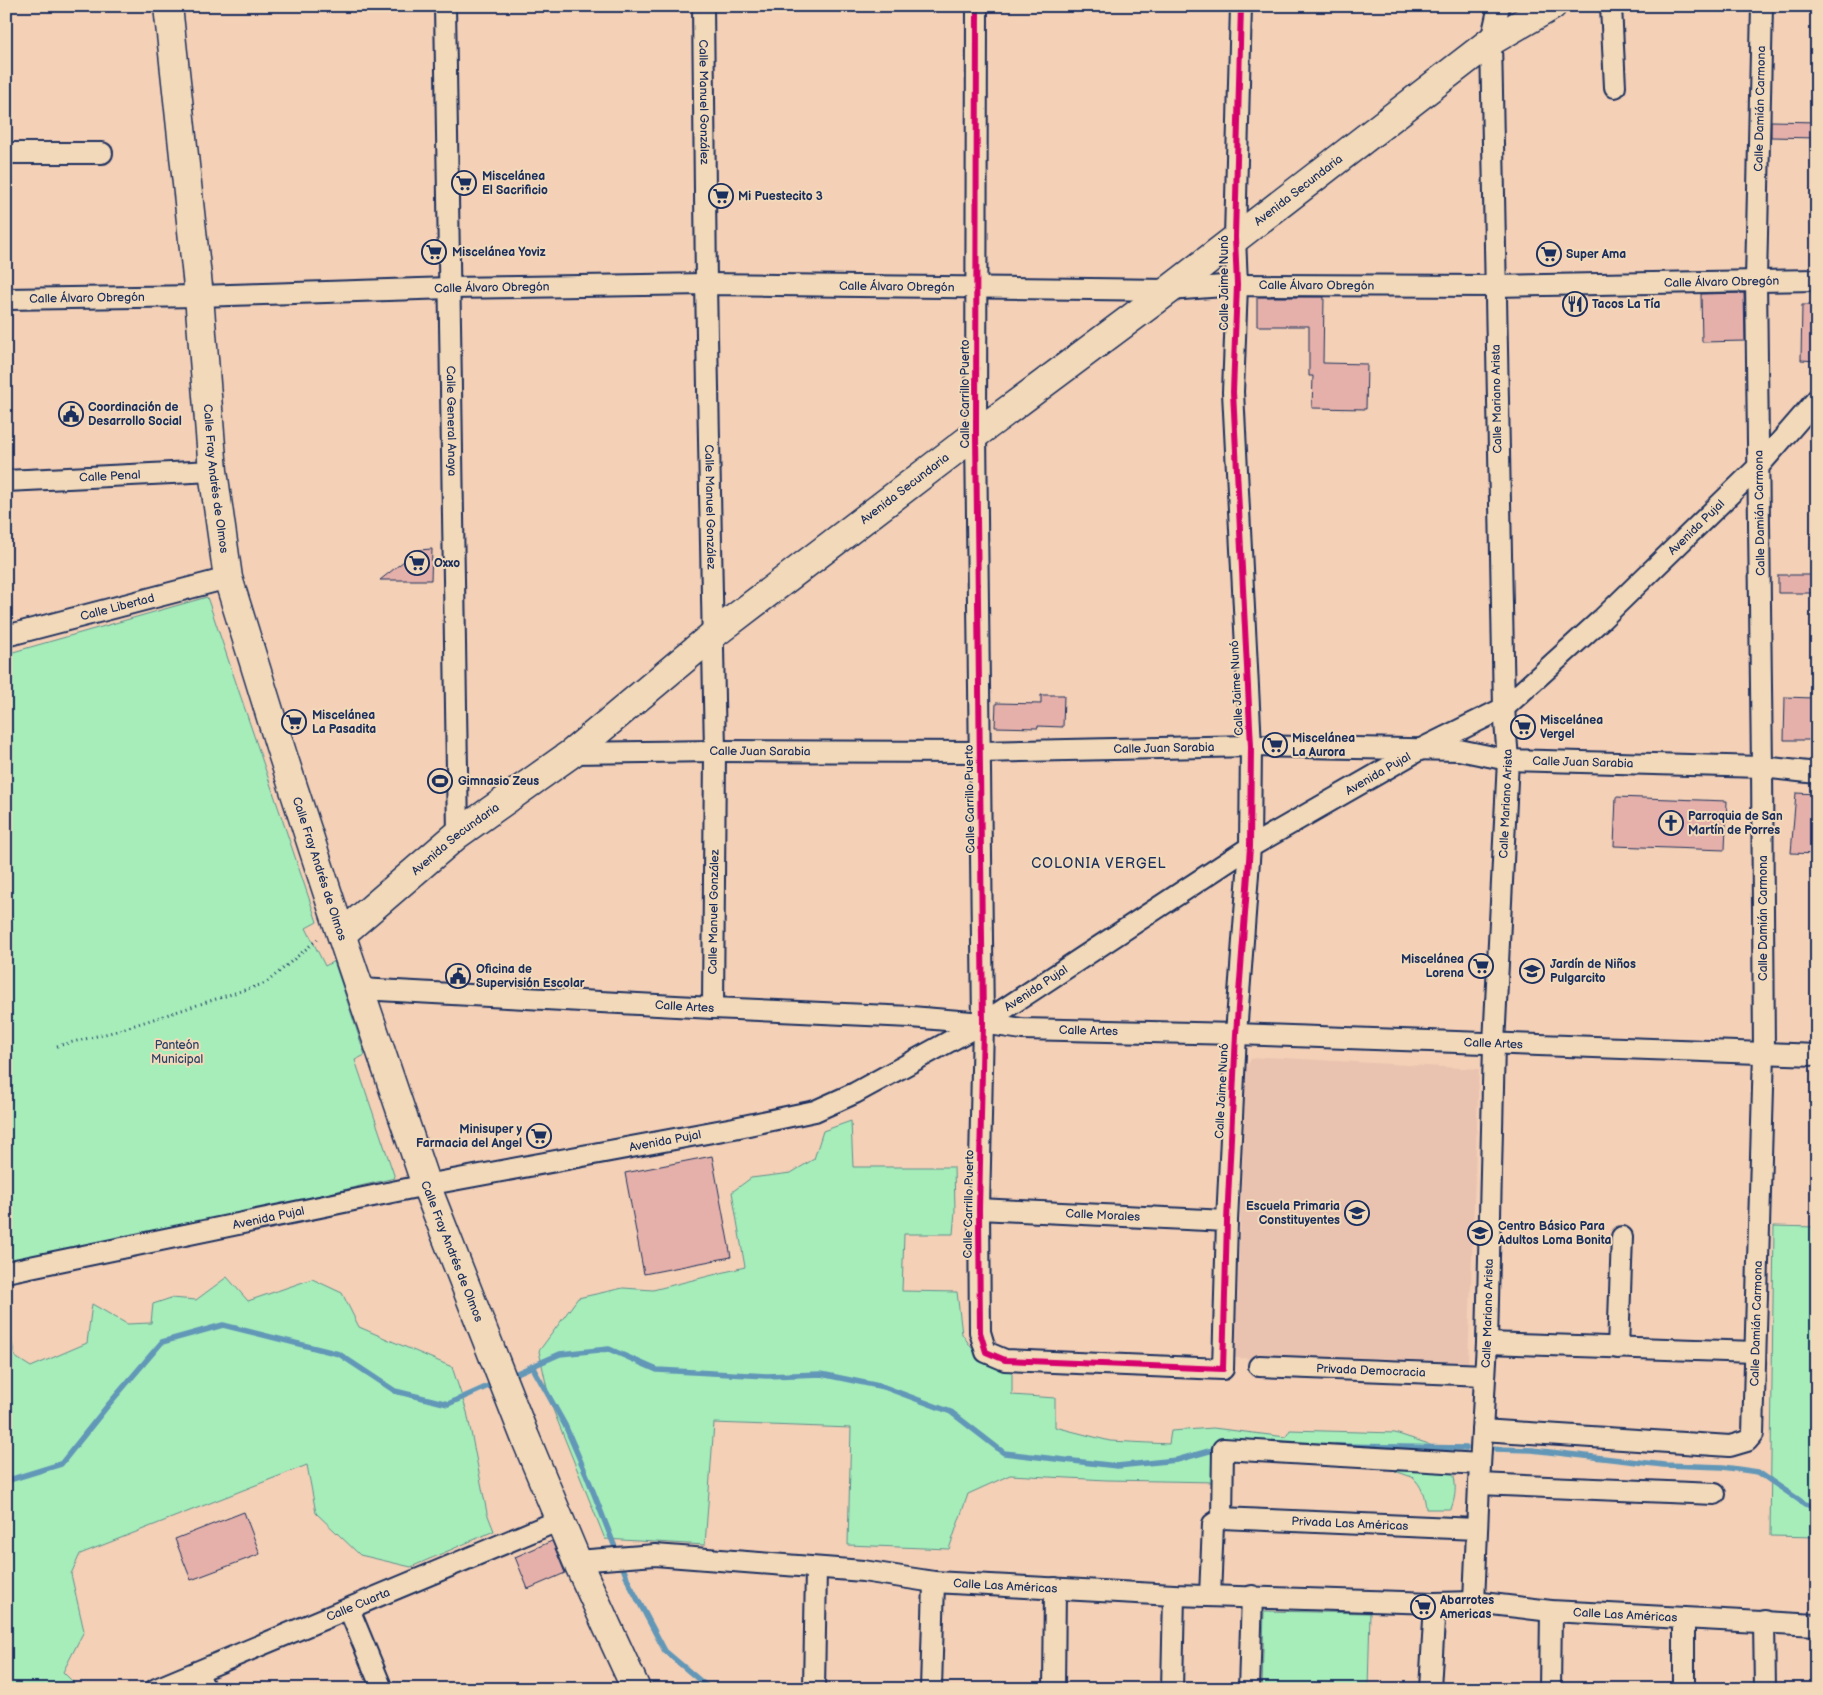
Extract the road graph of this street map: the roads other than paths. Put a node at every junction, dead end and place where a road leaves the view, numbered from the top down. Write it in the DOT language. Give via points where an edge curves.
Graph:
graph roads {
  1 [pos="168,6"];
  2 [pos="445,6"];
  3 [pos="703,6"];
  4 [pos="977,6"];
  5 [pos="1241,6"];
  6 [pos="1499,6"];
  7 [pos="1552,6"];
  8 [pos="1611,6"];
  9 [pos="1762,6"];
  10 [pos="1491,41"];
  11 [pos="1615,87"];
  12 [pos="6,153"];
  13 [pos="102,153"];
  14 [pos="1235,237"];
  15 [pos="1756,280"];
  16 [pos="1817,280"];
  17 [pos="706,284"];
  18 [pos="1237,285"];
  19 [pos="1495,286"];
  20 [pos="450,288"];
  21 [pos="977,288"];
  22 [pos="1168,290"];
  23 [pos="198,296"];
  24 [pos="6,299"];
  25 [pos="1817,399"];
  26 [pos="976,434"];
  27 [pos="1759,466"];
  28 [pos="213,471"];
  29 [pos="6,481"];
  30 [pos="228,578"];
  31 [pos="714,634"];
  32 [pos="6,636"];
  33 [pos="1504,708"];
  34 [pos="1251,746"];
  35 [pos="1419,750"];
  36 [pos="715,751"];
  37 [pos="981,752"];
  38 [pos="572,753"];
  39 [pos="1508,760"];
  40 [pos="1762,767"];
  41 [pos="1817,773"];
  42 [pos="458,834"];
  43 [pos="1250,847"];
  44 [pos="340,929"];
  45 [pos="360,989"];
  46 [pos="713,1008"];
  47 [pos="983,1023"];
  48 [pos="1236,1034"];
  49 [pos="1494,1044"];
  50 [pos="1764,1053"];
  51 [pos="1817,1056"];
  52 [pos="426,1185"];
  53 [pos="979,1209"];
  54 [pos="1227,1222"];
  55 [pos="1622,1237"];
  56 [pos="6,1272"];
  57 [pos="1487,1344"];
  58 [pos="1618,1348"];
  59 [pos="1755,1352"];
  60 [pos="1259,1366"];
  61 [pos="1223,1369"];
  62 [pos="1484,1375"];
  63 [pos="1482,1430"];
  64 [pos="1480,1464"];
  65 [pos="1478,1484"];
  66 [pos="1715,1494"];
  67 [pos="1222,1518"];
  68 [pos="560,1520"];
  69 [pos="1476,1529"];
  70 [pos="590,1560"];
  71 [pos="816,1568"];
  72 [pos="934,1582"];
  73 [pos="1055,1588"];
  74 [pos="1174,1595"];
  75 [pos="1210,1596"];
  76 [pos="1252,1596"];
  77 [pos="1474,1602"];
  78 [pos="1435,1603"];
  79 [pos="349,1609"];
  80 [pos="1551,1611"];
  81 [pos="1684,1618"];
  82 [pos="1764,1621"];
  83 [pos="1817,1625"];
  84 [pos="201,1680"];
  85 [pos="156,1689"];
  86 [pos="382,1689"];
  87 [pos="636,1689"];
  88 [pos="814,1689"];
  89 [pos="931,1689"];
  90 [pos="1054,1689"];
  91 [pos="1172,1689"];
  92 [pos="1248,1689"];
  93 [pos="1430,1689"];
  94 [pos="1550,1689"];
  95 [pos="1684,1689"];
  96 [pos="1765,1689"];
  1 -- 23 [label="street, Calle Fray Andrés de Olmos"];
  2 -- 20 [label="street, Calle General Anaya"];
  3 -- 17 [label="street, Calle Manuel González"];
  4 -- 21 [label="street, Calle Carrillo Puerto"];
  5 -- 14 [label="street, Calle Jaime Nunó"];
  6 -- 10 [label="street, Calle Mariano Arista"];
  7 -- 10 [label="street, Avenida Secundaria"];
  8 -- 11 [label="street"];
  9 -- 15 [label="street, Calle Damián Carmona"];
  10 -- 14 [label="street, Avenida Secundaria"];
  10 -- 19 [label="street, Calle Mariano Arista"];
  12 -- 13 [label="street"];
  14 -- 18 [label="street, Calle Jaime Nunó"];
  14 -- 22 [label="street, Avenida Secundaria"];
  15 -- 16 [label="street, Calle Álvaro Obregón"];
  15 -- 19 [label="street, Calle Álvaro Obregón"];
  15 -- 27 [label="street, Calle Damián Carmona"];
  17 -- 20 [label="street, Calle Álvaro Obregón"];
  17 -- 21 [label="street, Calle Álvaro Obregón"];
  17 -- 31 [label="street, Calle Manuel González"];
  18 -- 19 [label="street, Calle Álvaro Obregón"];
  18 -- 22 [label="street, Calle Álvaro Obregón"];
  18 -- 34 [label="street, Calle Jaime Nunó" via="1233,392"];
  19 -- 33 [label="street, Calle Mariano Arista"];
  20 -- 23 [label="street, Calle Álvaro Obregón"];
  20 -- 42 [label="street, Calle General Anaya"];
  21 -- 22 [label="street, Calle Álvaro Obregón"];
  21 -- 26 [label="street, Calle Carrillo Puerto"];
  22 -- 26 [label="street, Avenida Secundaria"];
  23 -- 24 [label="street, Calle Álvaro Obregón"];
  23 -- 28 [label="street, Calle Fray Andrés de Olmos"];
  25 -- 27 [label="street, Avenida Pujal"];
  26 -- 31 [label="street, Avenida Secundaria"];
  26 -- 37 [label="street, Calle Carrillo Puerto"];
  27 -- 33 [label="street, Avenida Pujal" via="1602,619"];
  27 -- 40 [label="street, Calle Damián Carmona"];
  28 -- 29 [label="street, Calle Penal"];
  28 -- 30 [label="street, Calle Fray Andrés de Olmos"];
  30 -- 32 [label="street, Calle Libertad"];
  30 -- 44 [label="street, Calle Fray Andrés de Olmos"];
  31 -- 36 [label="street, Calle Manuel González"];
  31 -- 38 [label="street, Avenida Secundaria"];
  33 -- 35 [label="street, Avenida Pujal"];
  33 -- 39 [label="street, Calle Mariano Arista"];
  34 -- 35 [label="street, Calle Juan Sarabia"];
  34 -- 37 [label="street, Calle Juan Sarabia"];
  34 -- 43 [label="street, Calle Jaime Nunó"];
  35 -- 39 [label="street, Calle Juan Sarabia" via="1458,750"];
  35 -- 43 [label="street, Avenida Pujal"];
  36 -- 37 [label="street, Calle Juan Sarabia"];
  36 -- 38 [label="street, Calle Juan Sarabia"];
  36 -- 46 [label="street, Calle Manuel González"];
  37 -- 47 [label="street, Calle Carrillo Puerto"];
  38 -- 42 [label="street, Avenida Secundaria"];
  39 -- 40 [label="street, Calle Juan Sarabia"];
  39 -- 49 [label="street, Calle Mariano Arista"];
  40 -- 41 [label="street, Calle Juan Sarabia"];
  40 -- 50 [label="street, Calle Damián Carmona"];
  42 -- 44 [label="street, Avenida Secundaria"];
  43 -- 47 [label="street, Avenida Pujal"];
  43 -- 48 [label="street, Calle Jaime Nunó"];
  44 -- 45 [label="street, Calle Fray Andrés de Olmos"];
  45 -- 46 [label="street, Calle Artes"];
  45 -- 52 [label="street, Calle Fray Andrés de Olmos"];
  46 -- 47 [label="street, Calle Artes"];
  47 -- 48 [label="street, Calle Artes" via="1022,1029"];
  47 -- 52 [label="street, Avenida Pujal" via="855,1093 814,1111"];
  47 -- 53 [label="street, Calle Carrillo Puerto"];
  48 -- 49 [label="street, Calle Artes"];
  48 -- 54 [label="street, Calle Jaime Nunó"];
  49 -- 50 [label="street, Calle Artes"];
  49 -- 57 [label="street, Calle Mariano Arista"];
  50 -- 51 [label="street, Calle Artes"];
  50 -- 59 [label="street, Calle Damián Carmona"];
  52 -- 56 [label="street, Avenida Pujal"];
  52 -- 68 [label="street, Calle Fray Andrés de Olmos"];
  53 -- 54 [label="street, Calle Morales"];
  53 -- 61 [label="street, Calle Carrillo Puerto" via="980,1332 986,1352 1005,1360"];
  54 -- 61 [label="street, Calle Jaime Nunó"];
  55 -- 58 [label="street"];
  57 -- 58 [label="street"];
  57 -- 62 [label="street, Calle Mariano Arista"];
  58 -- 59 [label="street"];
  59 -- 63 [label="street, Calle Damián Carmona" via="1753,1434 1747,1441 1730,1446"];
  60 -- 62 [label="street, Privada Democracia"];
  62 -- 63 [label="street, Calle Mariano Arista"];
  63 -- 64 [label="street, Calle Mariano Arista"];
  64 -- 65 [label="street, Calle Mariano Arista"];
  64 -- 67 [label="street" via="1223,1449"];
  65 -- 66 [label="street"];
  65 -- 69 [label="street, Calle Mariano Arista"];
  67 -- 69 [label="street, Privada Las Américas"];
  67 -- 75 [label="street" via="1213,1524"];
  68 -- 70 [label="street, Calle Fray Andrés de Olmos"];
  68 -- 79 [label="street, Calle Cuarta"];
  69 -- 77 [label="street, Calle Mariano Arista"];
  70 -- 71 [label="street, Calle Las Américas" via="655,1555"];
  70 -- 87 [label="street, Calle Fray Andrés de Olmos"];
  71 -- 72 [label="street, Calle Las Américas" via="863,1571"];
  71 -- 88 [label="street"];
  72 -- 73 [label="street, Calle Las Américas"];
  72 -- 89 [label="street"];
  73 -- 74 [label="street, Calle Las Américas"];
  73 -- 90 [label="street"];
  74 -- 75 [label="street, Calle Las Américas"];
  74 -- 91 [label="street"];
  75 -- 76 [label="street, Calle Las Américas"];
  76 -- 78 [label="street, Calle Las Américas"];
  76 -- 92 [label="street"];
  77 -- 78 [label="street, Calle Las Américas"];
  77 -- 80 [label="street, Calle Las Américas"];
  78 -- 93 [label="street"];
  79 -- 84 [label="street, Calle Cuarta"];
  79 -- 86 [label="street"];
  80 -- 81 [label="street, Calle Las Américas"];
  80 -- 94 [label="street"];
  81 -- 82 [label="street, Calle Las Américas"];
  81 -- 95 [label="street"];
  82 -- 83 [label="street, Calle Las Américas"];
  82 -- 96 [label="street"];
  84 -- 85 [label="street, Calle Cuarta"];
}
